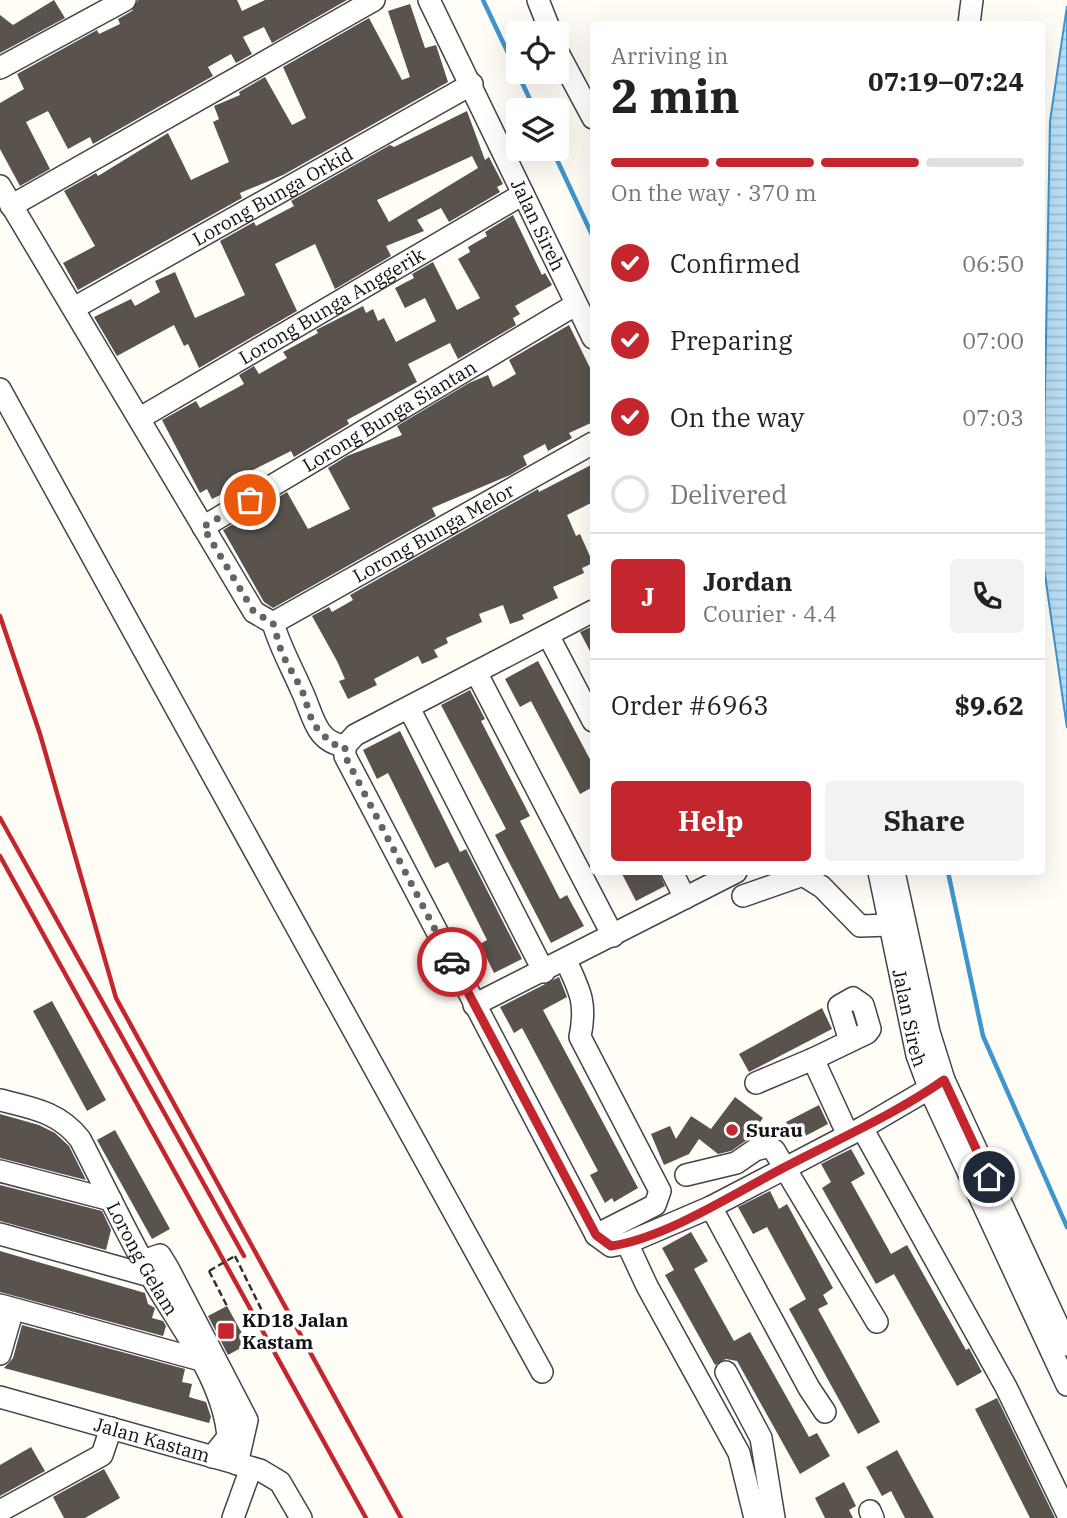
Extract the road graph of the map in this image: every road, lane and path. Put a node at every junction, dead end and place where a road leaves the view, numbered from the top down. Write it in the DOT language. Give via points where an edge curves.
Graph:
graph roads {
  1 [pos="125,0"];
  2 [pos="374,0"];
  3 [pos="429,0"];
  4 [pos="538,0"];
  5 [pos="972,0"];
  6 [pos="546,21"];
  7 [pos="969,21"];
  8 [pos="0,68"];
  9 [pos="569,73"];
  10 [pos="472,84"];
  11 [pos="590,112"];
  12 [pos="0,186"];
  13 [pos="523,194"];
  14 [pos="11,206"];
  15 [pos="575,305"];
  16 [pos="74,309"];
  17 [pos="590,332"];
  18 [pos="0,389"];
  19 [pos="140,418"];
  20 [pos="590,445"];
  21 [pos="203,527"];
  22 [pos="590,613"];
  23 [pos="273,623"];
  24 [pos="548,635"];
  25 [pos="476,672"];
  26 [pos="409,708"];
  27 [pos="590,715"];
  28 [pos="345,746"];
  29 [pos="674,875"];
  30 [pos="730,875"];
  31 [pos="880,875"];
  32 [pos="895,875"];
  33 [pos="743,896"];
  34 [pos="685,898"];
  35 [pos="890,925"];
  36 [pos="613,936"];
  37 [pos="566,961"];
  38 [pos="544,972"];
  39 [pos="474,1005"];
  40 [pos="850,1041"];
  41 [pos="813,1059"];
  42 [pos="756,1083"];
  43 [pos="937,1085"];
  44 [pos="0,1100"];
  45 [pos="855,1132"];
  46 [pos="786,1166"];
  47 [pos="0,1171"];
  48 [pos="686,1175"];
  49 [pos="111,1200"];
  50 [pos="711,1207"];
  51 [pos="596,1235"];
  52 [pos="0,1236"];
  53 [pos="627,1243"];
  54 [pos="147,1268"];
  55 [pos="227,1306"];
  56 [pos="6,1307"];
  57 [pos="877,1322"];
  58 [pos="270,1327"];
  59 [pos="1067,1345"];
  60 [pos="0,1354"];
  61 [pos="201,1360"];
  62 [pos="542,1372"];
  63 [pos="726,1372"];
  64 [pos="1067,1385"];
  65 [pos="0,1397"];
  66 [pos="825,1412"];
  67 [pos="111,1429"];
  68 [pos="212,1457"];
  69 [pos="244,1466"];
  70 [pos="0,1511"];
  71 [pos="1067,1513"];
  72 [pos="233,1518"];
  73 [pos="301,1518"];
  74 [pos="755,1518"];
  75 [pos="774,1518"];
  1 -- 8 [label="street"];
  2 -- 14 [label="street"];
  3 -- 10 [label="street, Jalan Sireh"];
  4 -- 6 [label="street"];
  5 -- 7 [label="street"];
  9 -- 11 [label="street"];
  10 -- 13 [label="street, Jalan Sireh"];
  10 -- 16 [label="street, Lorong Bunga Orkid"];
  12 -- 14 [label="street"];
  13 -- 15 [label="street, Jalan Sireh"];
  13 -- 19 [label="street, Lorong Bunga Anggerik"];
  14 -- 16 [label="street"];
  15 -- 17 [label="street, Jalan Sireh"];
  15 -- 21 [label="street, Lorong Bunga Siantan"];
  16 -- 19 [label="street"];
  18 -- 62 [label="street"];
  19 -- 21 [label="street"];
  20 -- 23 [label="street, Lorong Bunga Melor"];
  21 -- 23 [label="street" via="254,612"];
  22 -- 24 [label="street"];
  23 -- 28 [label="street" via="313,724 332,744"];
  24 -- 25 [label="street"];
  24 -- 27 [label="street"];
  25 -- 26 [label="street"];
  25 -- 36 [label="street"];
  26 -- 28 [label="street" via="355,735"];
  26 -- 38 [label="street"];
  28 -- 39 [label="street" via="345,756"];
  29 -- 34 [label="street"];
  30 -- 34 [label="street"];
  31 -- 35 [label="street, Jalan Sireh"];
  32 -- 43 [label="street, Jalan Sireh"];
  33 -- 35 [label="street" via="803,875 822,887 860,926"];
  34 -- 36 [label="street"];
  35 -- 43 [label="street, Jalan Sireh" via="917,1055"];
  36 -- 37 [label="street"];
  37 -- 38 [label="street"];
  37 -- 51 [label="street" via="583,997 580,1037 660,1191 655,1205"];
  38 -- 39 [label="street"];
  39 -- 51 [label="street"];
  40 -- 41 [label="street"];
  41 -- 42 [label="street"];
  41 -- 45 [label="street"];
  43 -- 45 [label="street"];
  43 -- 59 [label="street, Jalan Sireh"];
  43 -- 64 [label="street, Jalan Sireh"];
  44 -- 49 [label="street, Lorong Gelam" via="54,1114 68,1124"];
  45 -- 46 [label="street"];
  45 -- 71 [label="street" via="1006,1387"];
  46 -- 48 [label="street" via="766,1147 736,1163"];
  46 -- 50 [label="street"];
  46 -- 57 [label="street"];
  47 -- 49 [label="street"];
  49 -- 54 [label="street, Lorong Gelam"];
  50 -- 53 [label="street"];
  50 -- 66 [label="street"];
  51 -- 53 [label="street" via="611,1246"];
  52 -- 54 [label="street"];
  53 -- 74 [label="street" via="739,1453"];
  54 -- 61 [label="street, Lorong Gelam"];
  54 -- 69 [label="street" via="160,1255 247,1420"];
  55 -- 58 [label="path, bridge" via="208,1271 235,1256"];
  56 -- 60 [label="street"];
  56 -- 61 [label="street"];
  61 -- 68 [label="street, Lorong Gelam" via="226,1412 228,1437"];
  63 -- 75 [label="street" via="761,1438"];
  65 -- 67 [label="street, Jalan Kastam"];
  67 -- 68 [label="street, Jalan Kastam"];
  67 -- 70 [label="street" via="102,1455"];
  68 -- 69 [label="street, Jalan Kastam"];
  69 -- 72 [label="street"];
  69 -- 73 [label="street, Jalan Kastam" via="280,1482"];
}
